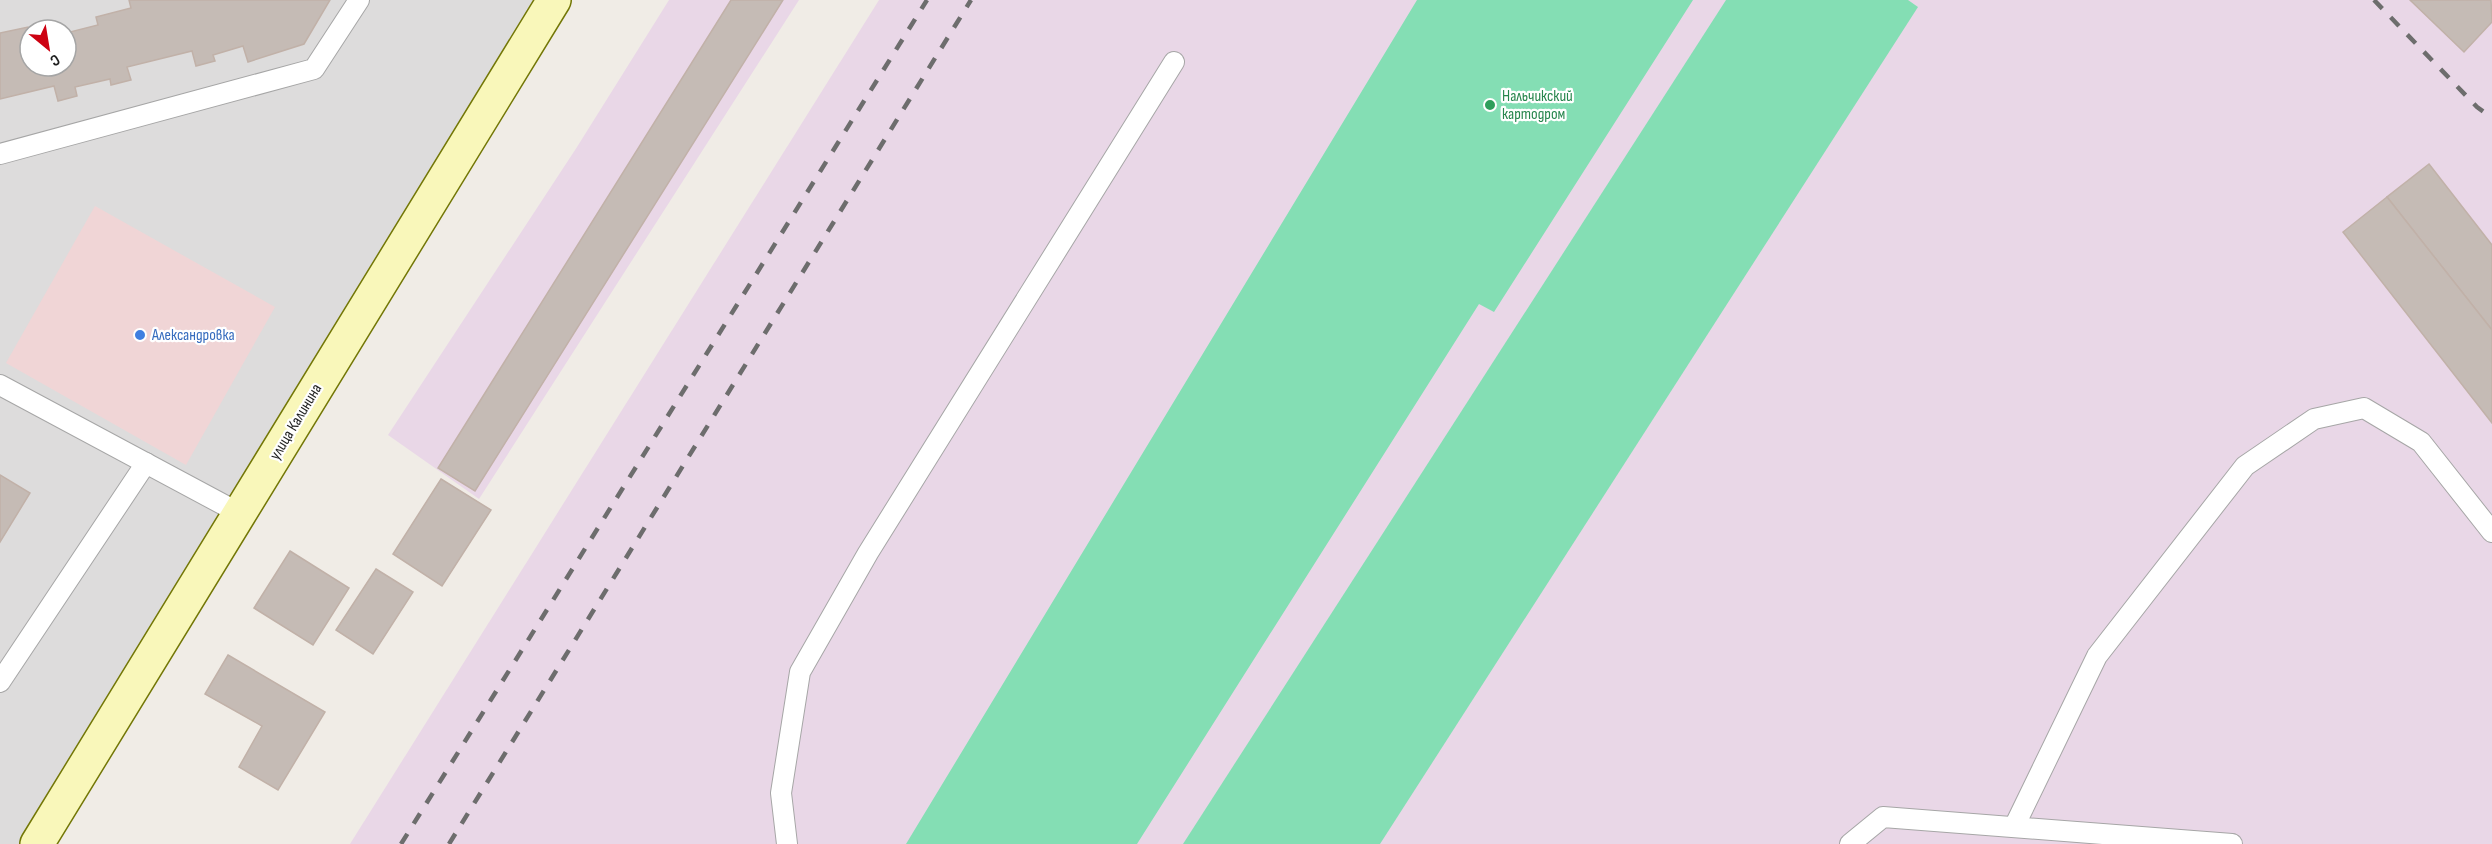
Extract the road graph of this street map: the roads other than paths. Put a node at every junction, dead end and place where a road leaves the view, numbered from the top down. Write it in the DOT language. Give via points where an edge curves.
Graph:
graph roads {
  1 [pos="359,0"];
  2 [pos="554,0"];
  3 [pos="1174,62"];
  4 [pos="0,154"];
  5 [pos="0,385"];
  6 [pos="146,463"];
  7 [pos="239,513"];
  8 [pos="2492,532"];
  9 [pos="0,682"];
  10 [pos="2014,827"];
  11 [pos="37,844"];
  12 [pos="787,844"];
  13 [pos="1850,844"];
  14 [pos="2232,844"];
  1 -- 4 [label="lane" via="314,69"];
  2 -- 7 [label="main road, улица Калинина"];
  3 -- 12 [label="lane" via="874,543 800,672 781,792"];
  5 -- 6 [label="lane"];
  6 -- 7 [label="lane"];
  6 -- 9 [label="lane"];
  7 -- 11 [label="main road, улица Калинина"];
  8 -- 10 [label="lane" via="2421,442 2364,408 2314,419 2244,466 2097,656"];
  10 -- 13 [label="lane" via="1883,817"];
  10 -- 14 [label="lane"];
}
